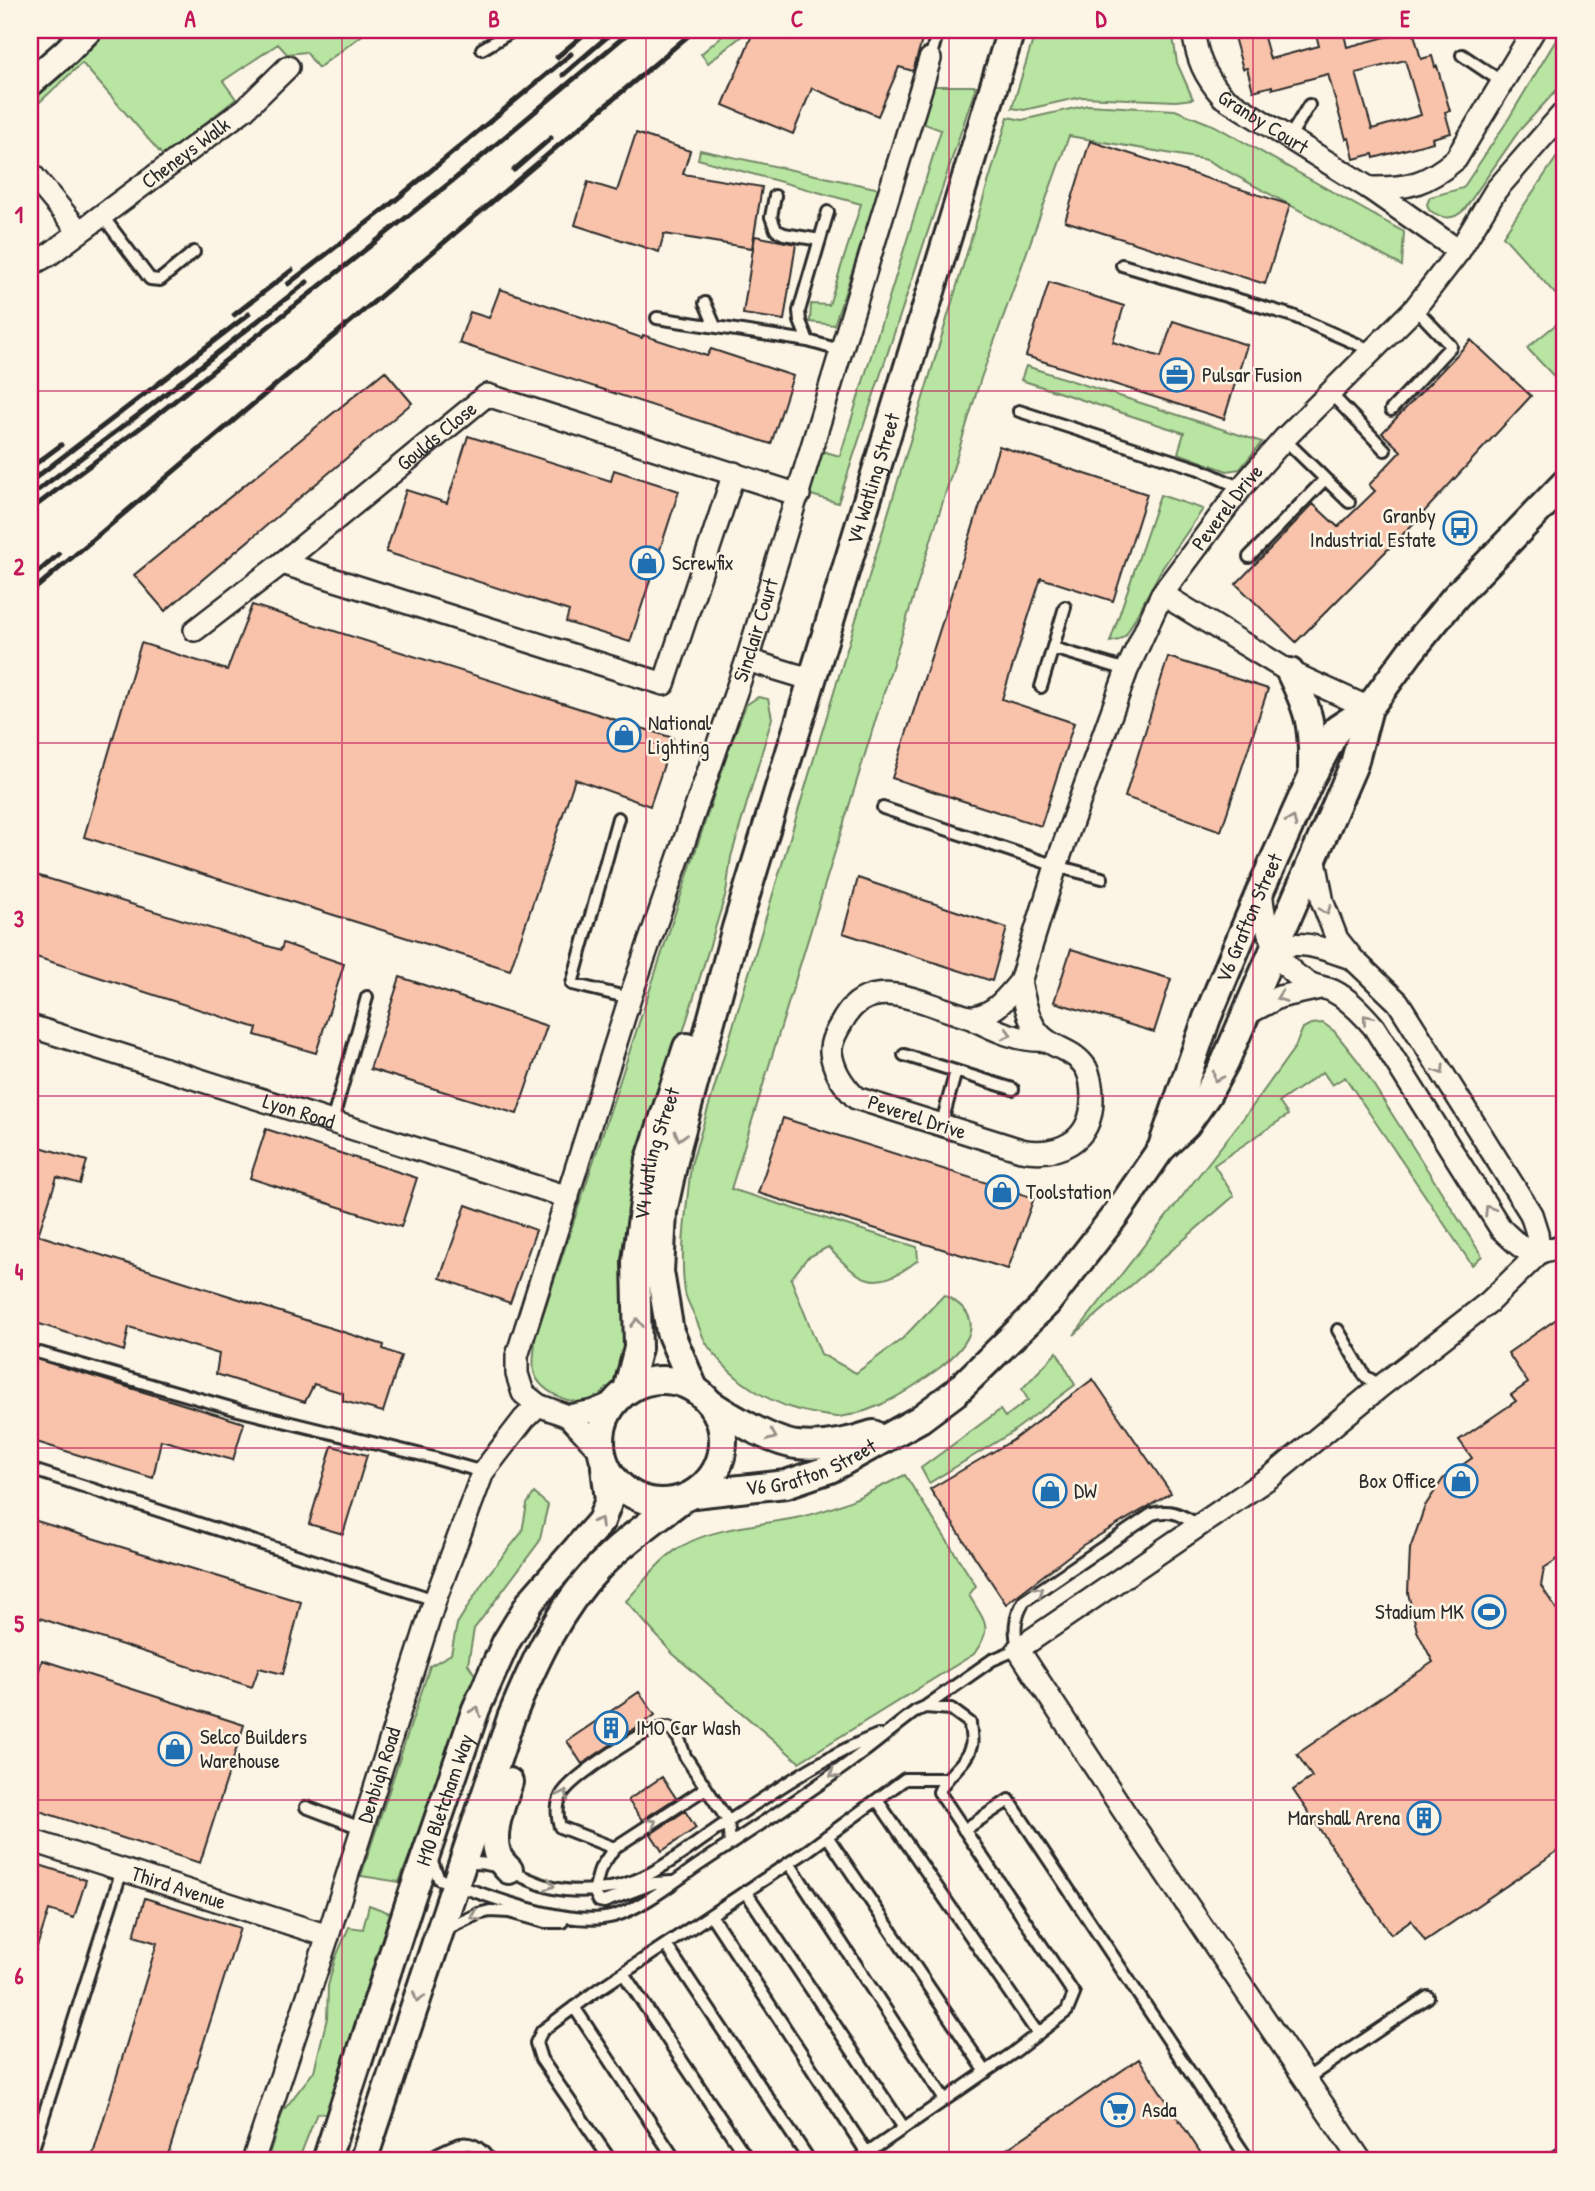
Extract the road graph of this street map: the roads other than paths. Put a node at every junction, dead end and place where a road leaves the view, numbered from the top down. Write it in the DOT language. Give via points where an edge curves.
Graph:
graph roads {
  1 [pos="88,30"];
  2 [pos="514,30"];
  3 [pos="939,30"];
  4 [pos="1012,30"];
  5 [pos="1193,30"];
  6 [pos="1534,30"];
  7 [pos="482,49"];
  8 [pos="1462,55"];
  9 [pos="930,59"];
  10 [pos="288,66"];
  11 [pos="1503,82"];
  12 [pos="30,83"];
  13 [pos="1309,105"];
  14 [pos="1565,111"];
  15 [pos="1289,138"];
  16 [pos="30,172"];
  17 [pos="1369,188"];
  18 [pos="775,196"];
  19 [pos="828,212"];
  20 [pos="101,214"];
  21 [pos="79,231"];
  22 [pos="820,240"];
  23 [pos="1460,251"];
  24 [pos="194,252"];
  25 [pos="30,265"];
  26 [pos="1122,265"];
  27 [pos="705,303"];
  28 [pos="1415,308"];
  29 [pos="657,318"];
  30 [pos="715,326"];
  31 [pos="808,341"];
  32 [pos="843,351"];
  33 [pos="1373,351"];
  34 [pos="1330,393"];
  35 [pos="1391,410"];
  36 [pos="1019,411"];
  37 [pos="1284,439"];
  38 [pos="1385,450"];
  39 [pos="734,473"];
  40 [pos="1325,479"];
  41 [pos="1565,483"];
  42 [pos="1241,488"];
  43 [pos="799,495"];
  44 [pos="1349,502"];
  45 [pos="1249,557"];
  46 [pos="282,563"];
  47 [pos="1162,594"];
  48 [pos="1065,607"];
  49 [pos="195,630"];
  50 [pos="1053,648"];
  51 [pos="747,660"];
  52 [pos="1127,670"];
  53 [pos="1290,672"];
  54 [pos="813,680"];
  55 [pos="1041,687"];
  56 [pos="1369,708"];
  57 [pos="1312,776"];
  58 [pos="883,808"];
  59 [pos="618,818"];
  60 [pos="1314,855"];
  61 [pos="1056,866"];
  62 [pos="1102,878"];
  63 [pos="1261,888"];
  64 [pos="736,928"];
  65 [pos="1274,948"];
  66 [pos="1353,959"];
  67 [pos="1020,982"];
  68 [pos="1320,988"];
  69 [pos="367,997"];
  70 [pos="630,998"];
  71 [pos="1245,1014"];
  72 [pos="971,1018"];
  73 [pos="1207,1018"];
  74 [pos="30,1026"];
  75 [pos="1046,1040"];
  76 [pos="904,1055"];
  77 [pos="956,1072"];
  78 [pos="1013,1089"];
  79 [pos="332,1122"];
  80 [pos="941,1126"];
  81 [pos="1161,1149"];
  82 [pos="568,1197"];
  83 [pos="1565,1245"];
  84 [pos="1539,1253"];
  85 [pos="1338,1330"];
  86 [pos="40,1353"];
  87 [pos="1381,1385"];
  88 [pos="620,1396"];
  89 [pos="702,1396"];
  90 [pos="538,1405"];
  91 [pos="568,1416"];
  92 [pos="920,1419"];
  93 [pos="603,1459"];
  94 [pos="30,1469"];
  95 [pos="483,1472"];
  96 [pos="687,1497"];
  97 [pos="1199,1525"];
  98 [pos="615,1552"];
  99 [pos="435,1600"];
  100 [pos="1018,1649"];
  101 [pos="925,1707"];
  102 [pos="887,1731"];
  103 [pos="944,1779"];
  104 [pos="706,1788"];
  105 [pos="877,1800"];
  106 [pos="306,1807"];
  107 [pos="728,1821"];
  108 [pos="361,1828"];
  109 [pos="964,1829"];
  110 [pos="827,1836"];
  111 [pos="30,1840"];
  112 [pos="730,1844"];
  113 [pos="429,1845"];
  114 [pos="614,1849"];
  115 [pos="789,1863"];
  116 [pos="121,1870"];
  117 [pos="509,1870"];
  118 [pos="452,1876"];
  119 [pos="674,1881"];
  120 [pos="594,1891"];
  121 [pos="746,1892"];
  122 [pos="710,1915"];
  123 [pos="613,1916"];
  124 [pos="440,1932"];
  125 [pos="328,1936"];
  126 [pos="666,1945"];
  127 [pos="624,1973"];
  128 [pos="1428,1997"];
  129 [pos="574,2007"];
  130 [pos="1038,2034"];
  131 [pos="986,2072"];
  132 [pos="1306,2079"];
  133 [pos="945,2100"];
  134 [pos="904,2128"];
  135 [pos="867,2153"];
  136 [pos="437,2154"];
  137 [pos="1565,2157"];
  138 [pos="30,2158"];
  139 [pos="253,2161"];
  140 [pos="326,2161"];
  141 [pos="345,2161"];
  142 [pos="363,2161"];
  143 [pos="490,2161"];
  144 [pos="611,2161"];
  145 [pos="676,2161"];
  146 [pos="748,2161"];
  147 [pos="810,2161"];
  148 [pos="856,2161"];
  149 [pos="1249,2161"];
  150 [pos="1361,2161"];
  151 [pos="1559,2161"];
  1 -- 12 [label="street"];
  2 -- 7 [label="lane"];
  3 -- 9 [label="lane"];
  4 -- 54 [label="street, V4 Watling Street"];
  5 -- 15 [label="street, Granby Court" via="1208,80 1223,97"];
  6 -- 11 [label="street"];
  8 -- 11 [label="lane"];
  9 -- 32 [label="street, Sinclair Court"];
  10 -- 20 [label="street, Cheneys Walk" via="245,109"];
  11 -- 17 [label="street" via="1456,159 1443,170 1399,189"];
  13 -- 15 [label="lane"];
  14 -- 23 [label="street, Peverel Drive" via="1496,190"];
  15 -- 17 [label="street, Granby Court"];
  16 -- 21 [label="street"];
  17 -- 23 [label="street, Granby Court"];
  18 -- 22 [label="lane" via="771,217 776,230"];
  19 -- 22 [label="lane"];
  20 -- 21 [label="street, Cheneys Walk"];
  20 -- 24 [label="lane" via="150,279 160,280"];
  21 -- 25 [label="street, Cheneys Walk"];
  22 -- 31 [label="lane" via="799,312"];
  23 -- 28 [label="street, Peverel Drive"];
  26 -- 33 [label="lane" via="1293,316"];
  27 -- 30 [label="lane"];
  28 -- 33 [label="street, Peverel Drive"];
  28 -- 35 [label="lane" via="1451,346"];
  29 -- 30 [label="lane"];
  30 -- 31 [label="lane"];
  31 -- 32 [label="lane"];
  32 -- 43 [label="street, Sinclair Court"];
  33 -- 34 [label="street, Peverel Drive"];
  34 -- 37 [label="street, Peverel Drive"];
  34 -- 38 [label="lane"];
  36 -- 42 [label="lane" via="1199,468"];
  37 -- 40 [label="lane"];
  37 -- 42 [label="street, Peverel Drive"];
  39 -- 43 [label="street, Goulds Close"];
  39 -- 46 [label="street, Goulds Close" via="487,395"];
  39 -- 46 [label="street" via="664,684"];
  40 -- 44 [label="lane"];
  40 -- 45 [label="lane"];
  41 -- 56 [label="street, V6 Grafton Street" via="1455,597"];
  42 -- 47 [label="street, Peverel Drive"];
  43 -- 51 [label="street, Sinclair Court"];
  46 -- 49 [label="street, Goulds Close"];
  47 -- 52 [label="street, Peverel Drive"];
  47 -- 53 [label="street"];
  48 -- 50 [label="lane"];
  50 -- 52 [label="lane"];
  50 -- 55 [label="lane"];
  51 -- 54 [label="street"];
  51 -- 70 [label="street, Sinclair Court"];
  52 -- 61 [label="street, Peverel Drive"];
  53 -- 56 [label="street"];
  53 -- 57 [label="street" via="1313,732"];
  54 -- 64 [label="street, V4 Watling Street"];
  56 -- 57 [label="street, V6 Grafton Street" via="1337,729"];
  56 -- 60 [label="street, V6 Grafton Street" via="1354,764"];
  63 -- 57 [label="street, V6 Grafton Street, one-way"];
  58 -- 61 [label="lane"];
  59 -- 70 [label="lane" via="572,984"];
  60 -- 65 [label="street, V6 Grafton Street"];
  60 -- 66 [label="street, one-way" via="1323,903 1337,939"];
  61 -- 62 [label="lane"];
  61 -- 67 [label="street, Peverel Drive"];
  63 -- 65 [label="street"];
  63 -- 73 [label="street, V6 Grafton Street"];
  88 -- 64 [label="street, V4 Watling Street, one-way" via="638,1348 636,1261 650,1159 692,1033"];
  64 -- 89 [label="street, V4 Watling Street, one-way" via="663,1212 660,1272 670,1332"];
  65 -- 66 [label="street" via="1315,945"];
  65 -- 68 [label="street" via="1294,974"];
  65 -- 71 [label="street, V6 Grafton Street"];
  65 -- 73 [label="street" via="1247,965"];
  66 -- 84 [label="street, one-way" via="1398,1002 1531,1214"];
  67 -- 72 [label="street, Peverel Drive" via="995,1010"];
  67 -- 75 [label="street, Peverel Drive" via="1028,1014"];
  68 -- 71 [label="street, one-way" via="1279,997"];
  84 -- 68 [label="street, one-way" via="1525,1251 1501,1228 1374,1027 1358,1008"];
  69 -- 79 [label="lane"];
  70 -- 82 [label="street, Sinclair Court"];
  71 -- 81 [label="street, V6 Grafton Street, one-way" via="1208,1096"];
  72 -- 75 [label="street, Peverel Drive, one-way" via="993,1030"];
  72 -- 80 [label="street, Peverel Drive" via="892,993 875,995 849,1010 831,1048 842,1084 856,1098"];
  73 -- 81 [label="street, V6 Grafton Street"];
  74 -- 79 [label="street, Lyon Road"];
  75 -- 80 [label="street, Peverel Drive" via="1070,1052 1086,1068 1092,1086 1087,1125 1075,1140 1040,1154"];
  76 -- 77 [label="lane"];
  77 -- 78 [label="lane"];
  77 -- 80 [label="lane"];
  79 -- 82 [label="street, Lyon Road"];
  81 -- 92 [label="street, V6 Grafton Street" via="1047,1303 956,1392"];
  82 -- 90 [label="street" via="517,1356 523,1393"];
  83 -- 84 [label="street"];
  84 -- 87 [label="street" via="1489,1302"];
  85 -- 87 [label="lane" via="1365,1376"];
  86 -- 95 [label="lane" via="238,1410"];
  87 -- 97 [label="street" via="1273,1475"];
  88 -- 89 [label="street" via="648,1381 660,1380 672,1380"];
  88 -- 91 [label="street" via="594,1411"];
  88 -- 93 [label="street" via="602,1425"];
  89 -- 92 [label="street, V6 Grafton Street, one-way" via="739,1423 795,1445 844,1444"];
  89 -- 96 [label="street" via="721,1423 722,1453 709,1481"];
  90 -- 91 [label="street"];
  90 -- 95 [label="street, Denbigh Road"];
  91 -- 93 [label="street"];
  92 -- 96 [label="street, V6 Grafton Street" via="830,1469 786,1484"];
  93 -- 96 [label="street" via="618,1485 636,1497 657,1503"];
  113 -- 93 [label="street, H10 Bletcham Way, one-way" via="476,1709 506,1642 531,1601 601,1521 609,1500"];
  94 -- 99 [label="lane"];
  95 -- 99 [label="street, Denbigh Road"];
  96 -- 98 [label="street, H10 Bletcham Way"];
  97 -- 100 [label="street"];
  100 -- 97 [label="lane, one-way" via="1014,1627 1024,1601 1152,1514 1176,1512"];
  98 -- 117 [label="street, H10 Bletcham Way" via="557,1651 537,1695 499,1812 498,1857"];
  98 -- 118 [label="street, H10 Bletcham Way" via="560,1616 536,1659"];
  99 -- 108 [label="street, Denbigh Road"];
  100 -- 101 [label="lane" via="992,1660"];
  100 -- 132 [label="street"];
  101 -- 102 [label="lane"];
  101 -- 103 [label="lane" via="951,1709 970,1723 971,1746"];
  102 -- 107 [label="lane" via="845,1748"];
  102 -- 112 [label="lane, one-way" via="864,1752"];
  103 -- 105 [label="lane" via="905,1779"];
  103 -- 109 [label="lane" via="939,1792"];
  104 -- 107 [label="lane"];
  114 -- 104 [label="lane, one-way"];
  114 -- 104 [label="lane, one-way" via="560,1827 561,1795 574,1779 653,1730 669,1727"];
  105 -- 110 [label="lane"];
  105 -- 130 [label="lane"];
  106 -- 108 [label="lane"];
  107 -- 112 [label="lane"];
  107 -- 120 [label="lane" via="642,1879"];
  108 -- 125 [label="street, Denbigh Road"];
  109 -- 130 [label="lane" via="1074,1994 1067,2011"];
  109 -- 149 [label="lane" via="1009,1800"];
  110 -- 115 [label="lane"];
  110 -- 131 [label="lane"];
  111 -- 116 [label="street, Third Avenue"];
  112 -- 119 [label="lane"];
  113 -- 118 [label="lane" via="433,1866"];
  113 -- 140 [label="street, H10 Bletcham Way"];
  114 -- 120 [label="lane" via="600,1869"];
  115 -- 121 [label="lane"];
  115 -- 133 [label="lane"];
  116 -- 125 [label="street, Third Avenue"];
  116 -- 138 [label="lane"];
  117 -- 118 [label="lane" via="486,1862"];
  117 -- 120 [label="lane, one-way" via="554,1888"];
  118 -- 123 [label="lane" via="550,1914"];
  118 -- 124 [label="street, H10 Bletcham Way"];
  118 -- 141 [label="street, H10 Bletcham Way" via="426,1909"];
  119 -- 120 [label="lane" via="654,1883 604,1902"];
  119 -- 123 [label="lane"];
  121 -- 122 [label="lane"];
  121 -- 134 [label="lane"];
  122 -- 126 [label="lane"];
  122 -- 135 [label="lane"];
  123 -- 124 [label="lane, one-way" via="590,1922 545,1922 490,1910"];
  124 -- 142 [label="street, H10 Bletcham Way, one-way"];
  125 -- 139 [label="street, Denbigh Road"];
  126 -- 127 [label="lane"];
  126 -- 147 [label="lane"];
  127 -- 129 [label="lane"];
  127 -- 146 [label="lane"];
  128 -- 132 [label="lane"];
  129 -- 144 [label="lane" via="542,2031 536,2043 541,2059"];
  129 -- 145 [label="lane"];
  130 -- 131 [label="lane"];
  131 -- 133 [label="lane"];
  132 -- 150 [label="street"];
  133 -- 134 [label="lane"];
  134 -- 135 [label="lane"];
  135 -- 148 [label="lane"];
  136 -- 143 [label="lane" via="459,2143 472,2144"];
  137 -- 151 [label="street"];
}
